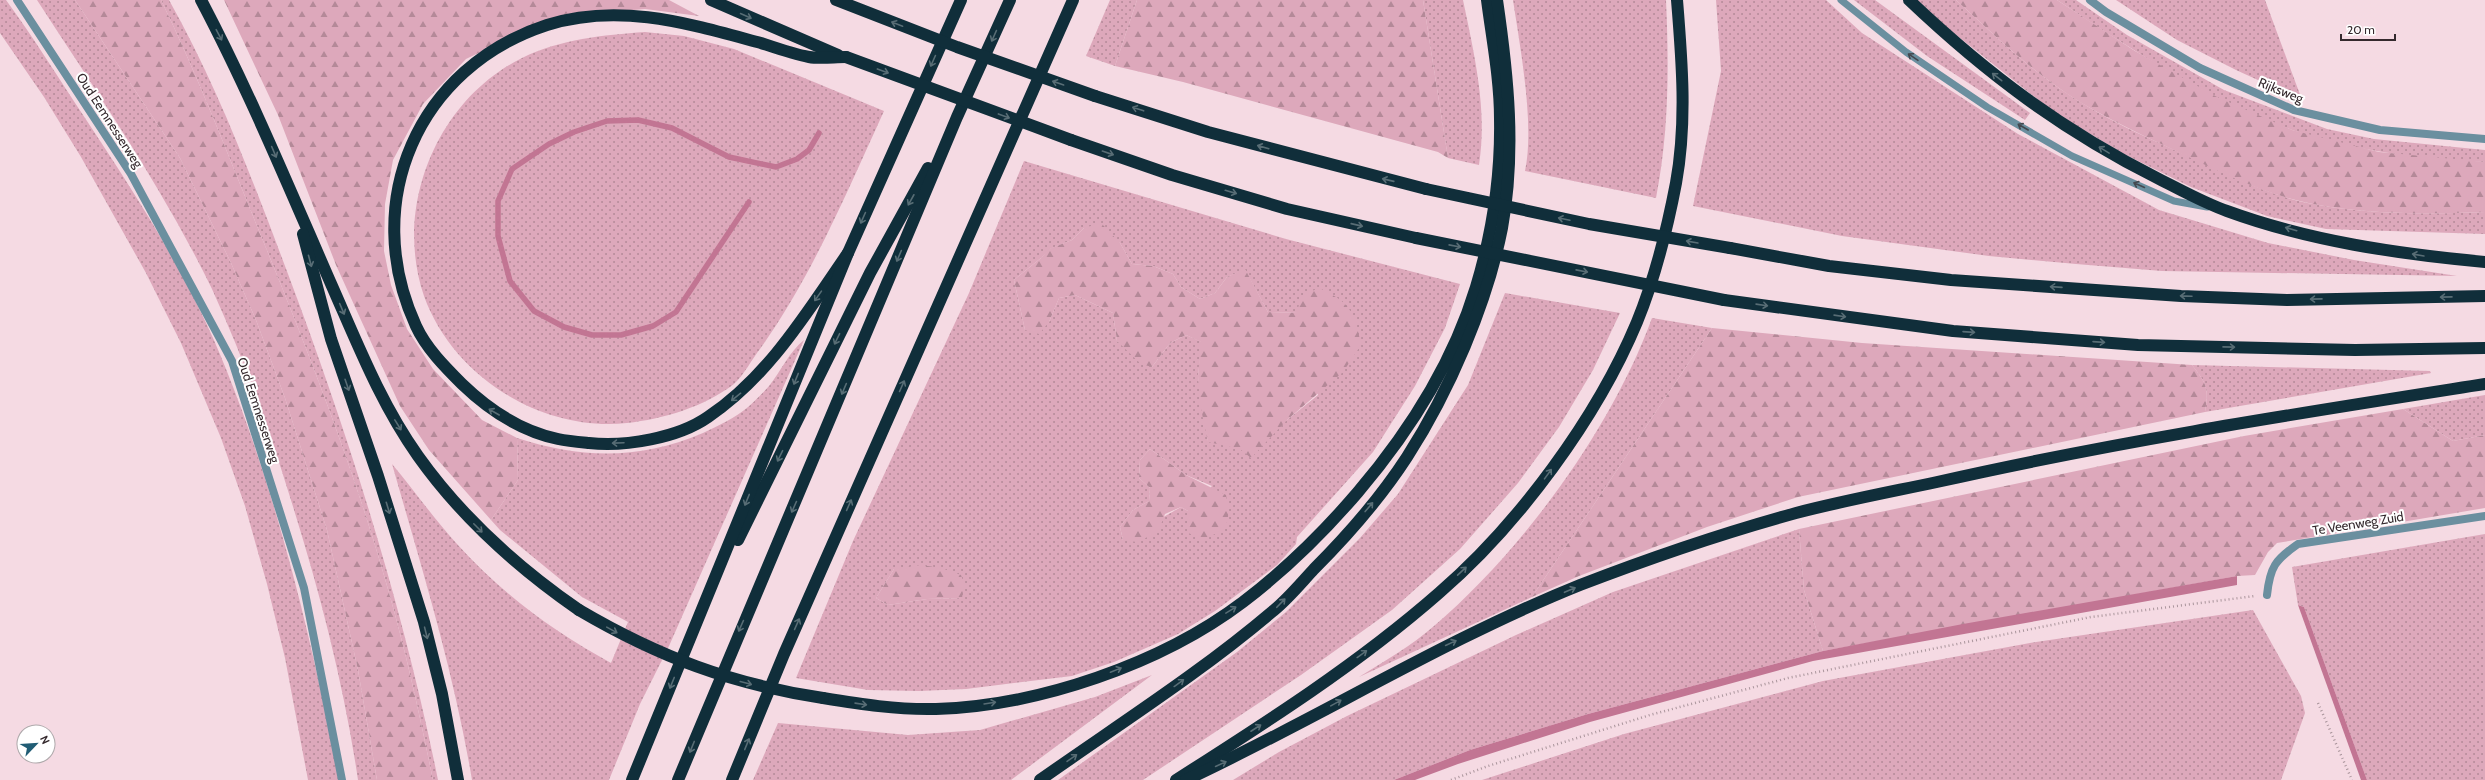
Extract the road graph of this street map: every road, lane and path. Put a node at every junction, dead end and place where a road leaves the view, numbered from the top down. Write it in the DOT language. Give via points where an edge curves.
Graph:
graph roads {
  1 [pos="17,0"];
  2 [pos="201,0"];
  3 [pos="711,0"];
  4 [pos="836,0"];
  5 [pos="961,0"];
  6 [pos="1010,0"];
  7 [pos="1073,0"];
  8 [pos="1487,0"];
  9 [pos="1497,0"];
  10 [pos="1677,0"];
  11 [pos="1841,0"];
  12 [pos="1909,0"];
  13 [pos="2090,0"];
  14 [pos="813,51"];
  15 [pos="957,117"];
  16 [pos="2485,139"];
  17 [pos="292,196"];
  18 [pos="2227,211"];
  19 [pos="848,253"];
  20 [pos="2485,262"];
  21 [pos="2485,296"];
  22 [pos="2485,348"];
  23 [pos="2485,384"];
  24 [pos="2485,516"];
  25 [pos="2267,595"];
  26 [pos="692,634"];
  27 [pos="2318,703"];
  28 [pos="342,780"];
  29 [pos="458,780"];
  30 [pos="632,780"];
  31 [pos="678,780"];
  32 [pos="732,780"];
  33 [pos="1040,780"];
  34 [pos="1176,780"];
  35 [pos="1186,780"];
  36 [pos="1451,780"];
  37 [pos="2352,780"];
  1 -- 28 [label="street, Oud Eemnesserweg" via="131,174 232,361 304,588"];
  2 -- 17 [label="highway, one-way" via="240,76"];
  3 -- 14 [label="highway, one-way"];
  21 -- 4 [label="highway, one-way, bridge" via="2294,300 2180,296 1951,280 1829,266 1589,224 1426,189 1208,132 1095,96 957,47"];
  5 -- 19 [label="highway, one-way"];
  6 -- 15 [label="highway, one-way"];
  32 -- 7 [label="highway, one-way" via="784,654"];
  17 -- 8 [label="highway, one-way, bridge" via="364,363 390,413 418,456 458,507 490,539 534,579 578,610 645,647 692,666 778,691 888,708 936,709 1021,698 1105,675 1149,657 1240,604 1278,574 1334,520 1378,469 1415,416 1454,346 1476,287 1490,228 1498,170 1500,118"];
  33 -- 9 [label="highway, one-way" via="1198,669 1275,610 1372,504 1407,457 1460,357 1502,229 1508,162 1509,108"];
  34 -- 10 [label="highway, one-way" via="1299,700 1368,650 1439,593 1483,552 1526,503 1589,412 1637,322 1658,260 1676,182 1683,121"];
  18 -- 11 [label="lane, one-way" via="2174,201 2072,156 1987,107 1906,52"];
  18 -- 12 [label="highway, one-way" via="2113,156 2054,120 1996,77"];
  13 -- 16 [label="street, Rijksweg" via="2200,68 2294,110 2380,130"];
  19 -- 14 [label="highway, one-way" via="771,362 739,395 705,420 668,435 632,443 599,444 557,439 518,425 487,408 445,367 417,328 400,280 394,231 395,201 411,144 425,118 444,93 477,61 512,40 548,25 589,17 652,16"];
  14 -- 22 [label="highway, one-way, bridge" via="846,57 1172,175 1287,209 1416,238 1724,300 1953,331 2138,345 2355,350"];
  15 -- 26 [label="highway, one-way" via="870,273"];
  15 -- 31 [label="highway, one-way"];
  17 -- 29 [label="highway, one-way" via="331,339 424,622 442,694"];
  20 -- 18 [label="highway, one-way" via="2425,257 2356,245"];
  19 -- 26 [label="highway, one-way"];
  35 -- 23 [label="highway, one-way" via="1260,745 1443,646 1512,615 1642,562 1795,513 2070,453 2261,418"];
  24 -- 25 [label="street, Te Veenweg Zuid" via="2298,544 2280,556 2276,562 2269,574"];
  25 -- 36 [label="path" via="2091,617 1788,678 1650,715"];
  26 -- 30 [label="highway, one-way"];
  27 -- 37 [label="path"];
}
